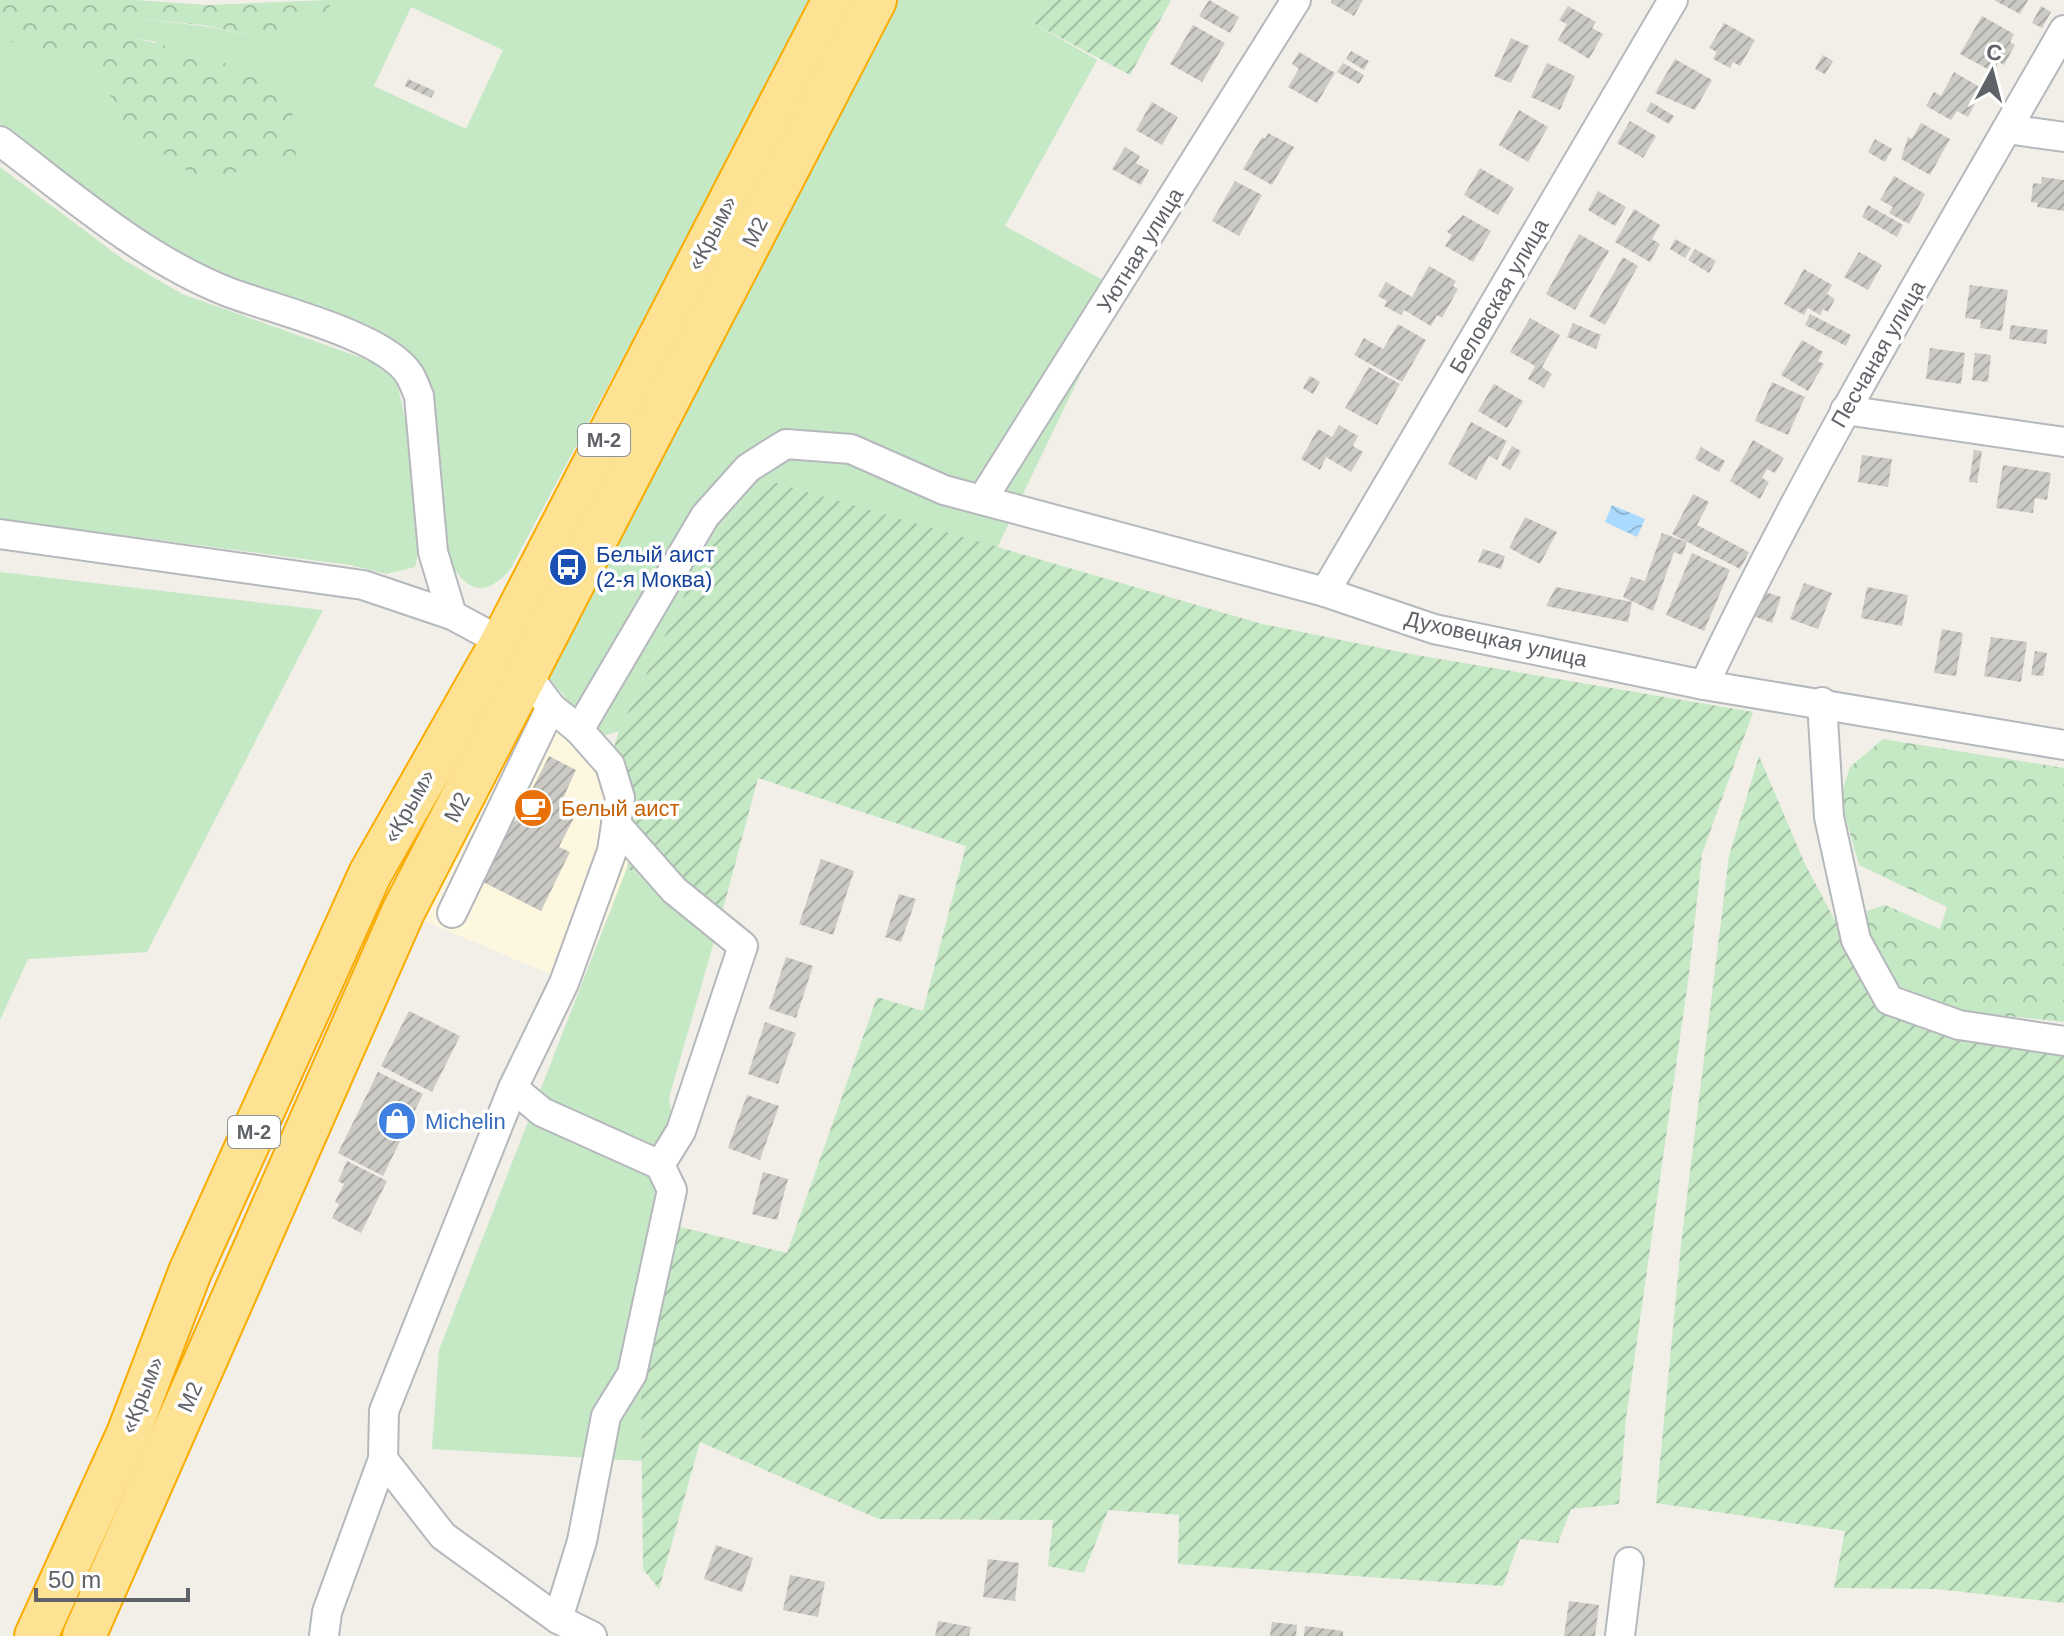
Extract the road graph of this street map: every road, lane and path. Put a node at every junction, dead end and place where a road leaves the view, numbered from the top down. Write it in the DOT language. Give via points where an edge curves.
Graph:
graph roads {
  1 [pos="834,0"];
  2 [pos="875,0"];
  3 [pos="1296,0"];
  4 [pos="1673,0"];
  5 [pos="2064,30"];
  6 [pos="2007,129"];
  7 [pos="2064,137"];
  8 [pos="0,141"];
  9 [pos="1845,410"];
  10 [pos="2064,442"];
  11 [pos="982,500"];
  12 [pos="0,534"];
  13 [pos="1325,592"];
  14 [pos="452,615"];
  15 [pos="515,658"];
  16 [pos="1704,685"];
  17 [pos="1822,702"];
  18 [pos="551,707"];
  19 [pos="579,730"];
  20 [pos="2064,745"];
  21 [pos="616,824"];
  22 [pos="452,913"];
  23 [pos="2064,1041"];
  24 [pos="513,1088"];
  25 [pos="660,1165"];
  26 [pos="383,1459"];
  27 [pos="1629,1562"];
  28 [pos="558,1619"];
  29 [pos="36,1636"];
  30 [pos="84,1636"];
  31 [pos="324,1636"];
  32 [pos="592,1636"];
  33 [pos="1620,1636"];
  1 -- 15 [label="highway, «Крым» / М-2"];
  2 -- 15 [label="highway, М2"];
  3 -- 11 [label="street, Уютная улица"];
  4 -- 13 [label="street, Беловская улица"];
  5 -- 6 [label="street, Песчаная улица"];
  6 -- 7 [label="street"];
  6 -- 9 [label="street, Песчаная улица"];
  8 -- 14 [label="street" via="185,272 348,335 389,354 409,373 419,396 433,552"];
  9 -- 10 [label="street"];
  9 -- 16 [label="street, Песчаная улица" via="1761,565"];
  11 -- 13 [label="street, Духовецкая улица"];
  11 -- 19 [label="street, Духовецкая улица" via="944,490 851,449 786,444 748,468 705,516"];
  12 -- 14 [label="street" via="363,585"];
  13 -- 16 [label="street, Духовецкая улица" via="1434,629"];
  14 -- 15 [label="street"];
  15 -- 18 [label="street"];
  15 -- 29 [label="highway, «Крым» / М-2" via="370,874 190,1272 128,1434"];
  15 -- 30 [label="highway, М2"];
  16 -- 17 [label="street, Духовецкая улица"];
  17 -- 20 [label="street, Духовецкая улица"];
  17 -- 23 [label="street" via="1829,817 1856,940 1889,1000 1959,1025"];
  18 -- 19 [label="street"];
  18 -- 22 [label="street"];
  19 -- 21 [label="street" via="610,765 620,798"];
  21 -- 24 [label="street" via="612,851 564,983"];
  21 -- 25 [label="street" via="674,890 743,946 681,1131"];
  24 -- 25 [label="street" via="542,1112"];
  24 -- 26 [label="street" via="384,1411"];
  25 -- 28 [label="street" via="672,1190 632,1374 606,1416 582,1541"];
  26 -- 28 [label="street" via="443,1536"];
  26 -- 31 [label="street" via="327,1612"];
  27 -- 33 [label="street"];
  28 -- 32 [label="street"];
}
